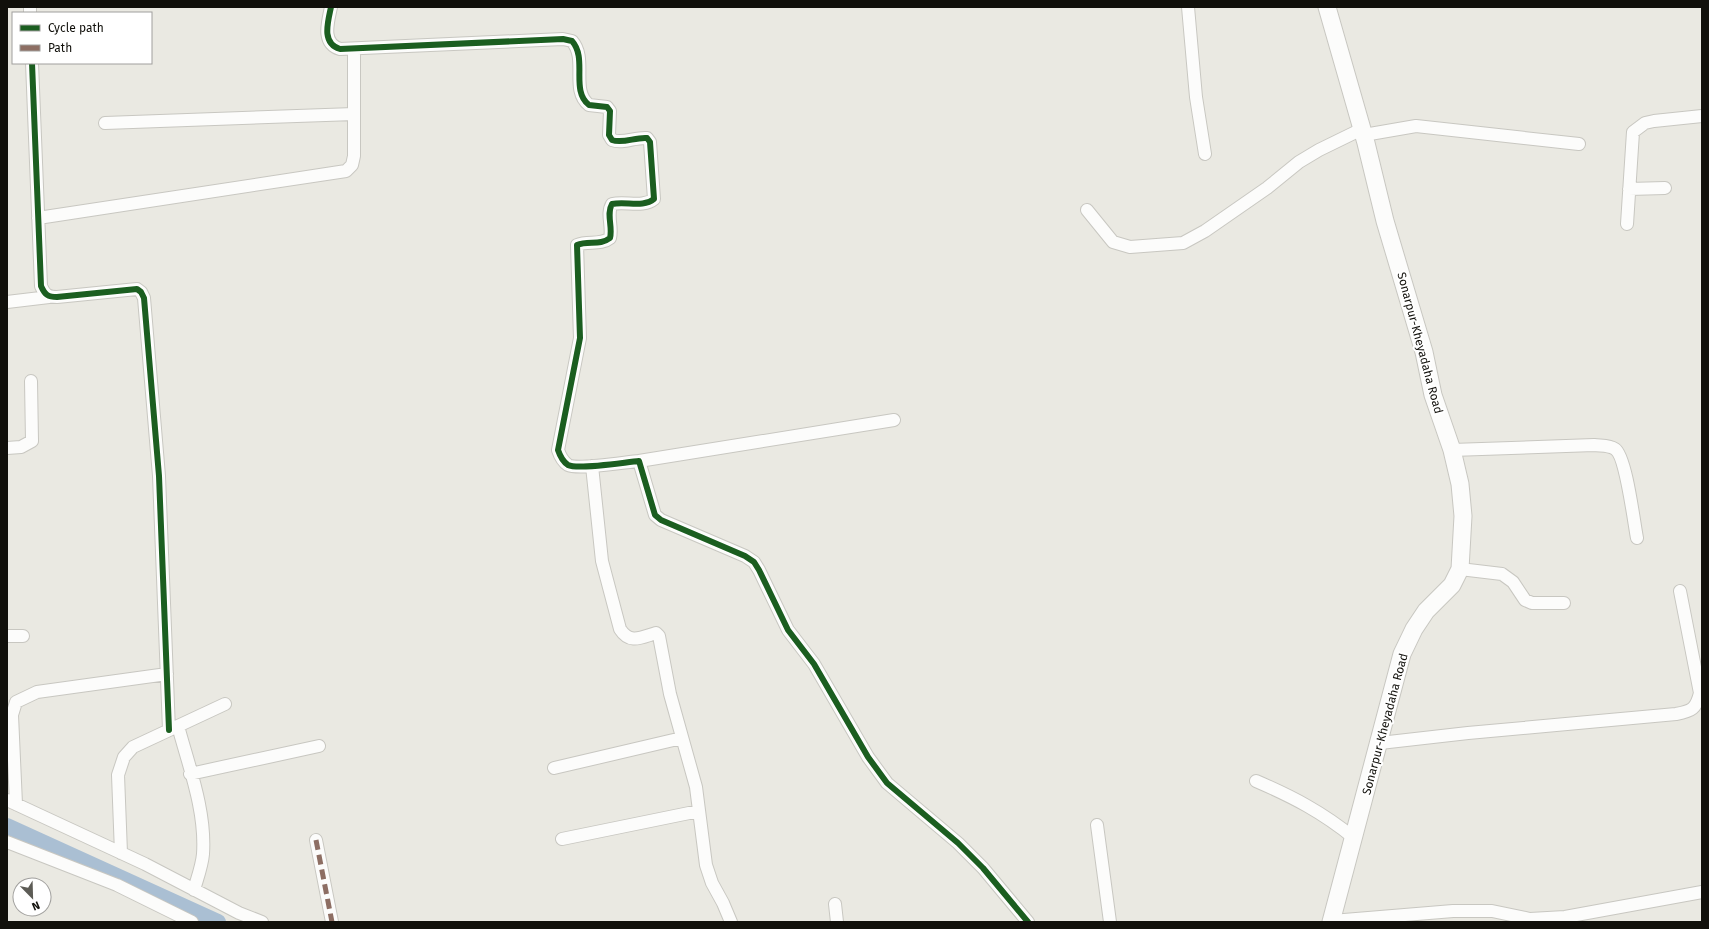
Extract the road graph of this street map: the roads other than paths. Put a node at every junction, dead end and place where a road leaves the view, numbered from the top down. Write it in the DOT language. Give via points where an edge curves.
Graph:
graph roads {
  1 [pos="330,7"];
  2 [pos="1188,7"];
  3 [pos="1327,7"];
  4 [pos="354,49"];
  5 [pos="32,64"];
  6 [pos="354,114"];
  7 [pos="1702,116"];
  8 [pos="105,123"];
  9 [pos="1363,132"];
  10 [pos="1579,144"];
  11 [pos="1205,154"];
  12 [pos="1665,188"];
  13 [pos="1629,189"];
  14 [pos="1087,210"];
  15 [pos="38,218"];
  16 [pos="1627,224"];
  17 [pos="49,297"];
  18 [pos="7,302"];
  19 [pos="31,381"];
  20 [pos="894,420"];
  21 [pos="7,448"];
  22 [pos="1452,450"];
  23 [pos="639,461"];
  24 [pos="592,466"];
  25 [pos="1637,538"];
  26 [pos="1460,569"];
  27 [pos="1680,591"];
  28 [pos="1564,603"];
  29 [pos="7,636"];
  30 [pos="23,636"];
  31 [pos="167,674"];
  32 [pos="225,704"];
  33 [pos="174,728"];
  34 [pos="682,738"];
  35 [pos="1380,743"];
  36 [pos="319,746"];
  37 [pos="554,768"];
  38 [pos="190,774"];
  39 [pos="1256,781"];
  40 [pos="12,802"];
  41 [pos="699,811"];
  42 [pos="1097,825"];
  43 [pos="1354,838"];
  44 [pos="562,839"];
  45 [pos="316,840"];
  46 [pos="7,842"];
  47 [pos="121,853"];
  48 [pos="194,890"];
  49 [pos="1702,892"];
  50 [pos="835,904"];
  51 [pos="192,922"];
  52 [pos="262,922"];
  53 [pos="332,922"];
  54 [pos="731,922"];
  55 [pos="837,922"];
  56 [pos="1028,922"];
  57 [pos="1110,922"];
  58 [pos="1332,922"];
  1 -- 4 [label="street" via="328,40 334,47"];
  2 -- 11 [label="street" via="1196,98"];
  3 -- 9 [label="main road, Sonarpur-Kheyadaha Road"];
  4 -- 6 [label="street"];
  4 -- 24 [label="street" via="563,39 572,41 578,52 581,95 589,105 606,107 610,111 609,134 612,140 617,142 647,138 650,142 654,199 645,204 612,204 610,238 602,242 582,243 577,245 576,250 580,338 558,450 562,459 569,465"];
  5 -- 15 [label="street"];
  6 -- 8 [label="street"];
  6 -- 15 [label="street" via="354,156 352,165 346,172"];
  7 -- 13 [label="street" via="1645,123 1633,132"];
  9 -- 10 [label="street" via="1416,126"];
  9 -- 14 [label="street" via="1319,150 1299,162 1218,223 1183,243 1130,247 1113,242"];
  9 -- 22 [label="main road, Sonarpur-Kheyadaha Road" via="1385,221 1424,352 1433,395"];
  12 -- 13 [label="street"];
  13 -- 16 [label="street"];
  15 -- 17 [label="street" via="41,286"];
  17 -- 18 [label="street"];
  17 -- 31 [label="street" via="137,289 142,292 144,298 159,476"];
  19 -- 21 [label="street" via="32,441 20,447"];
  20 -- 23 [label="street"];
  22 -- 25 [label="street" via="1606,446 1616,450 1621,456 1625,472"];
  22 -- 26 [label="main road, Sonarpur-Kheyadaha Road" via="1460,484 1463,516"];
  23 -- 24 [label="street"];
  23 -- 56 [label="street" via="655,515 754,562 788,630 814,664 868,757 887,783 958,843 983,868"];
  24 -- 34 [label="street" via="602,561 620,629 629,639 656,633 659,636 670,694"];
  26 -- 28 [label="street" via="1502,574 1513,582 1525,600 1532,603"];
  26 -- 35 [label="main road, Sonarpur-Kheyadaha Road" via="1452,585 1426,611 1402,654"];
  27 -- 35 [label="street" via="1700,693 1697,703 1690,711"];
  29 -- 30 [label="street"];
  31 -- 33 [label="street"];
  31 -- 40 [label="street" via="37,692 16,702 12,715"];
  32 -- 33 [label="street"];
  33 -- 38 [label="street"];
  33 -- 47 [label="street" via="133,747 124,757 118,775"];
  34 -- 37 [label="street"];
  34 -- 41 [label="street" via="692,770"];
  35 -- 43 [label="main road, Sonarpur-Kheyadaha Road"];
  36 -- 38 [label="street"];
  38 -- 48 [label="street" via="201,814 203,834 203,856"];
  39 -- 43 [label="street" via="1314,808"];
  40 -- 47 [label="street"];
  41 -- 44 [label="street"];
  41 -- 54 [label="street" via="706,865"];
  42 -- 57 [label="street"];
  43 -- 58 [label="main road, Sonarpur-Kheyadaha Road"];
  45 -- 53 [label="street"];
  46 -- 51 [label="street" via="116,885"];
  47 -- 48 [label="street"];
  48 -- 52 [label="street"];
  49 -- 58 [label="street" via="1565,917 1530,919 1492,911 1453,911"];
  50 -- 55 [label="street"];
}
